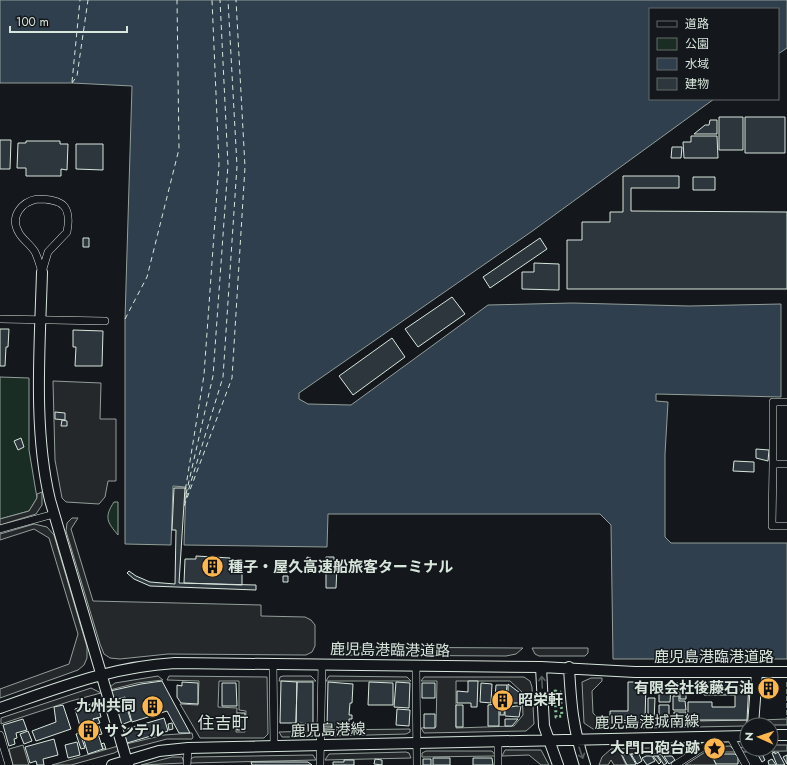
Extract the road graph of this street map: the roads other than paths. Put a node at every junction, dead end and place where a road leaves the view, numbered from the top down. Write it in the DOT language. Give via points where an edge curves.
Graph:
graph roads {
  1 [pos="42,272"];
  2 [pos="0,319"];
  3 [pos="41,320"];
  4 [pos="105,321"];
  5 [pos="787,402"];
  6 [pos="773,464"];
  7 [pos="787,464"];
  8 [pos="54,514"];
  9 [pos="787,526"];
  10 [pos="0,529"];
  11 [pos="273,663"];
  12 [pos="322,664"];
  13 [pos="416,667"];
  14 [pos="541,667"];
  15 [pos="569,667"];
  16 [pos="757,672"];
  17 [pos="787,672"];
  18 [pos="100,674"];
  19 [pos="0,708"];
  20 [pos="754,717"];
  21 [pos="0,735"];
  22 [pos="725,736"];
  23 [pos="739,736"];
  24 [pos="576,738"];
  25 [pos="548,739"];
  26 [pos="417,742"];
  27 [pos="498,742"];
  28 [pos="320,745"];
  29 [pos="274,746"];
  30 [pos="188,748"];
  31 [pos="127,763"];
  32 [pos="9,765"];
  33 [pos="112,765"];
  34 [pos="187,765"];
  35 [pos="320,765"];
  36 [pos="417,765"];
  37 [pos="498,765"];
  38 [pos="558,765"];
  39 [pos="585,765"];
  40 [pos="675,765"];
  41 [pos="746,765"];
  1 -- 1 [label="street" via="35,251 18,232 15,216 24,204 31,200 51,199 66,208 69,225 64,238 48,252"];
  1 -- 3 [label="street"];
  2 -- 3 [label="street"];
  3 -- 4 [label="street"];
  3 -- 8 [label="street" via="40,434"];
  5 -- 6 [label="street" via="773,402"];
  6 -- 7 [label="street"];
  6 -- 9 [label="street" via="772,526"];
  8 -- 10 [label="street"];
  8 -- 18 [label="street"];
  11 -- 12 [label="street, 鹿児島港臨港道路"];
  11 -- 18 [label="street, 鹿児島港臨港道路" via="162,664"];
  11 -- 29 [label="street"];
  12 -- 13 [label="street, 鹿児島港臨港道路"];
  12 -- 28 [label="street"];
  13 -- 14 [label="street, 鹿児島港臨港道路"];
  13 -- 26 [label="street"];
  14 -- 15 [label="street, 鹿児島港臨港道路"];
  25 -- 14 [label="street, one-way" via="544,726"];
  15 -- 16 [label="street, 鹿児島港臨港道路" via="635,672"];
  15 -- 24 [label="street"];
  16 -- 17 [label="street, 鹿児島港臨港道路"];
  16 -- 20 [label="street"];
  18 -- 19 [label="street, 鹿児島港臨港道路"];
  18 -- 31 [label="street"];
  21 -- 32 [label="street"];
  22 -- 23 [label="street, 鹿児島港城南線"];
  22 -- 24 [label="street, 鹿児島港城南線"];
  22 -- 40 [label="street"];
  22 -- 41 [label="street"];
  24 -- 25 [label="street, 鹿児島港城南線"];
  24 -- 39 [label="street, one-way"];
  25 -- 27 [label="street, 鹿児島港線"];
  25 -- 38 [label="street"];
  26 -- 27 [label="street, 鹿児島港線"];
  26 -- 28 [label="street, 鹿児島港線"];
  26 -- 36 [label="street"];
  27 -- 37 [label="street"];
  28 -- 29 [label="street, 鹿児島港線"];
  28 -- 35 [label="street"];
  29 -- 30 [label="street, 鹿児島港線"];
  30 -- 31 [label="street, 鹿児島港線" via="159,751"];
  30 -- 34 [label="street"];
  31 -- 33 [label="street, 鹿児島港線"];
}
